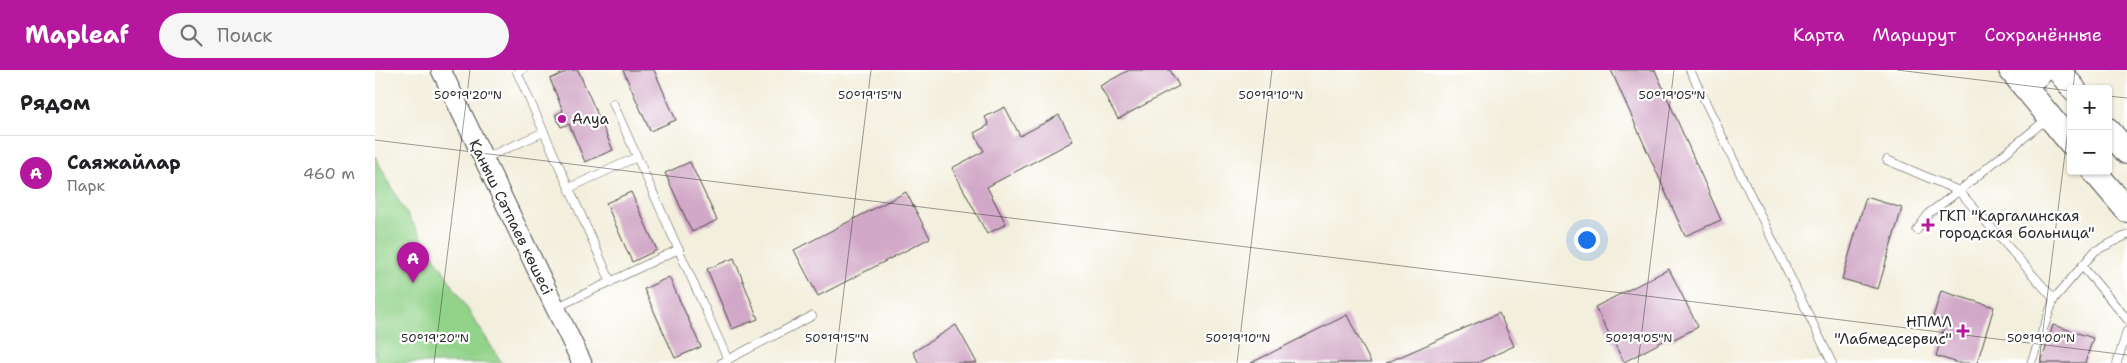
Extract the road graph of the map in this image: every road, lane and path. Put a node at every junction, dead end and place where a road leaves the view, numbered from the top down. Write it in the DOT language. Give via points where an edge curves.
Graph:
graph roads {
  1 [pos="441,70"];
  2 [pos="522,70"];
  3 [pos="1690,70"];
  4 [pos="2043,70"];
  5 [pos="2058,70"];
  6 [pos="2017,78"];
  7 [pos="2070,85"];
  8 [pos="613,103"];
  9 [pos="2049,117"];
  10 [pos="544,132"];
  11 [pos="2112,135"];
  12 [pos="2067,138"];
  13 [pos="2127,152"];
  14 [pos="637,157"];
  15 [pos="483,158"];
  16 [pos="1887,160"];
  17 [pos="2097,175"];
  18 [pos="569,188"];
  19 [pos="1959,191"];
  20 [pos="2127,210"];
  21 [pos="1917,230"];
  22 [pos="2127,235"];
  23 [pos="679,250"];
  24 [pos="2082,266"];
  25 [pos="611,282"];
  26 [pos="2053,299"];
  27 [pos="555,308"];
  28 [pos="813,316"];
  29 [pos="2127,319"];
  30 [pos="2127,331"];
  31 [pos="725,361"];
  32 [pos="582,363"];
  33 [pos="1832,363"];
  34 [pos="2031,363"];
  35 [pos="2117,363"];
  1 -- 15 [label="street, Қаныш Сәтпаев көшесі"];
  2 -- 10 [label="lane" via="517,72"];
  3 -- 33 [label="lane"];
  4 -- 6 [label="main road"];
  5 -- 7 [label="main road"];
  6 -- 9 [label="main road"];
  8 -- 14 [label="lane"];
  9 -- 12 [label="main road"];
  9 -- 19 [label="lane"];
  10 -- 15 [label="lane"];
  10 -- 18 [label="lane"];
  11 -- 13 [label="main road"];
  14 -- 18 [label="lane"];
  14 -- 23 [label="lane"];
  15 -- 27 [label="street, Қаныш Сәтпаев көшесі"];
  16 -- 19 [label="lane"];
  17 -- 20 [label="main road"];
  18 -- 25 [label="lane"];
  19 -- 21 [label="lane" via="1929,213"];
  19 -- 26 [label="lane"];
  22 -- 24 [label="lane" via="2095,251"];
  23 -- 25 [label="lane"];
  23 -- 31 [label="lane"];
  24 -- 26 [label="lane"];
  24 -- 29 [label="lane"];
  25 -- 27 [label="lane"];
  26 -- 34 [label="lane"];
  27 -- 32 [label="street, Қаныш Сәтпаев көшесі"];
  28 -- 31 [label="lane"];
  30 -- 35 [label="lane"];
}
